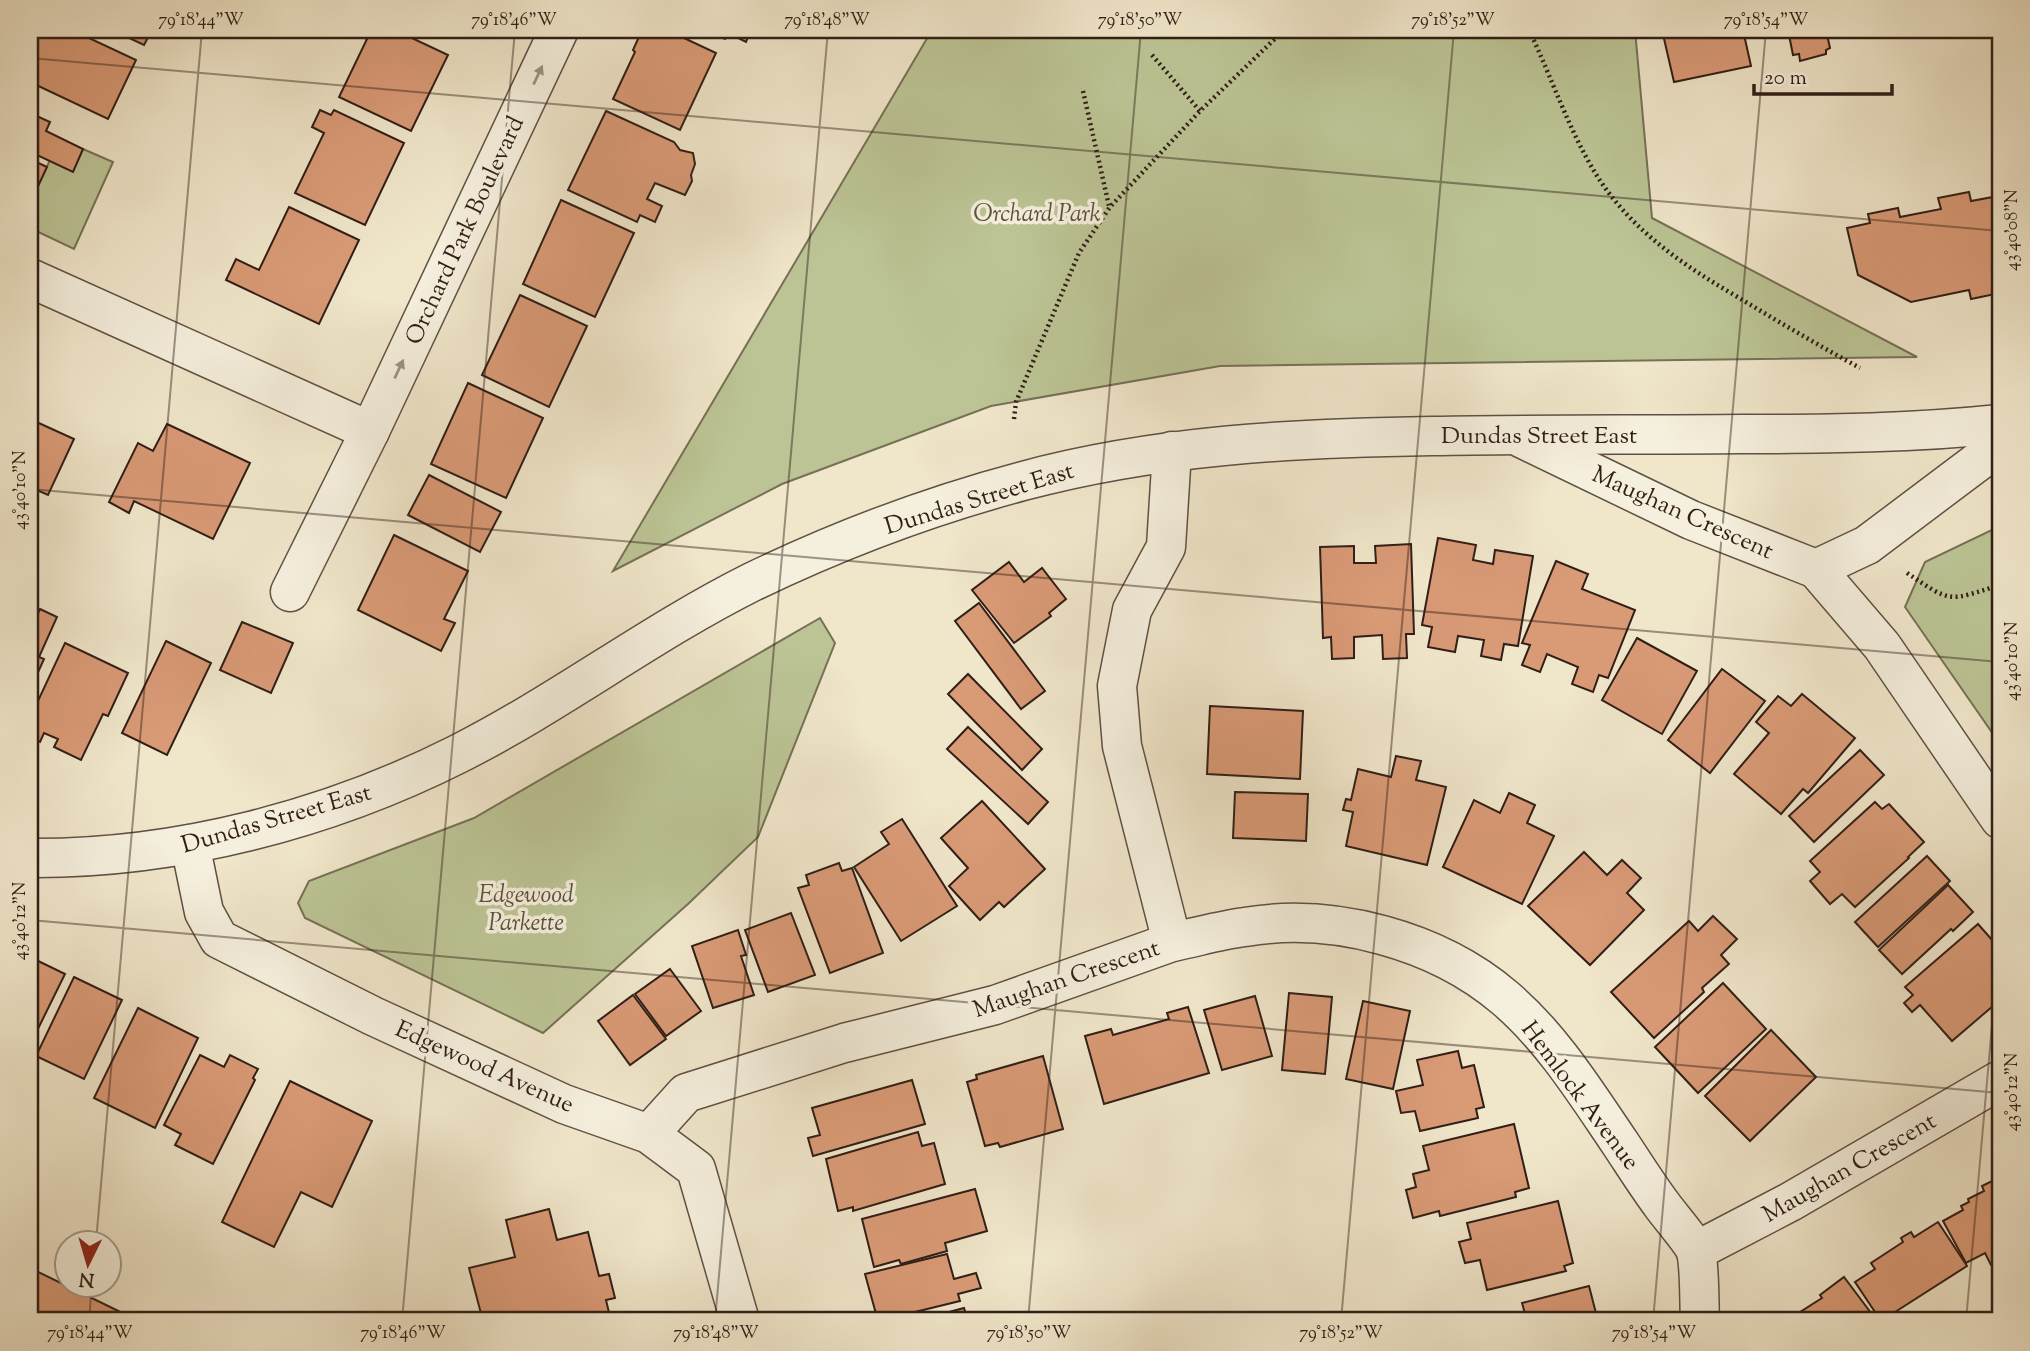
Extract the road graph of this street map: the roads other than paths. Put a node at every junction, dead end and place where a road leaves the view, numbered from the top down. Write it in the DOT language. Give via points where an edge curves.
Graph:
graph roads {
  1 [pos="559,30"];
  2 [pos="30,278"];
  3 [pos="2000,424"];
  4 [pos="370,431"];
  5 [pos="1513,434"];
  6 [pos="2000,445"];
  7 [pos="1171,451"];
  8 [pos="1816,569"];
  9 [pos="290,592"];
  10 [pos="2000,820"];
  11 [pos="190,845"];
  12 [pos="30,858"];
  13 [pos="1172,942"];
  14 [pos="2000,1080"];
  15 [pos="649,1135"];
  16 [pos="1696,1251"];
  17 [pos="740,1321"];
  18 [pos="1700,1321"];
  4 -- 1 [label="street, Orchard Park Boulevard, one-way"];
  2 -- 4 [label="street"];
  3 -- 5 [label="street, Dundas Street East" via="1863,434"];
  4 -- 9 [label="street, Orchard Park Boulevard"];
  5 -- 7 [label="street, Dundas Street East" via="1328,438"];
  5 -- 8 [label="street, Maughan Crescent" via="1691,520"];
  6 -- 8 [label="street" via="1867,545"];
  7 -- 11 [label="street, Dundas Street East" via="1027,479 939,504 851,538 751,583 492,735 396,783 324,810"];
  7 -- 13 [label="street, Maughan Crescent" via="1166,547 1132,610 1117,686 1122,746"];
  8 -- 10 [label="street, Maughan Crescent" via="1882,646"];
  11 -- 12 [label="street, Dundas Street East" via="127,854"];
  11 -- 15 [label="street, Edgewood Avenue" via="204,912 219,939 564,1104"];
  13 -- 15 [label="street, Maughan Crescent" via="995,1005 844,1043 686,1093"];
  13 -- 16 [label="street, Hemlock Avenue" via="1247,926 1307,923 1391,937 1473,975 1544,1037"];
  14 -- 16 [label="street, Maughan Crescent"];
  15 -- 17 [label="street, Edgewood Avenue" via="696,1169"];
  16 -- 18 [label="street"];
}
